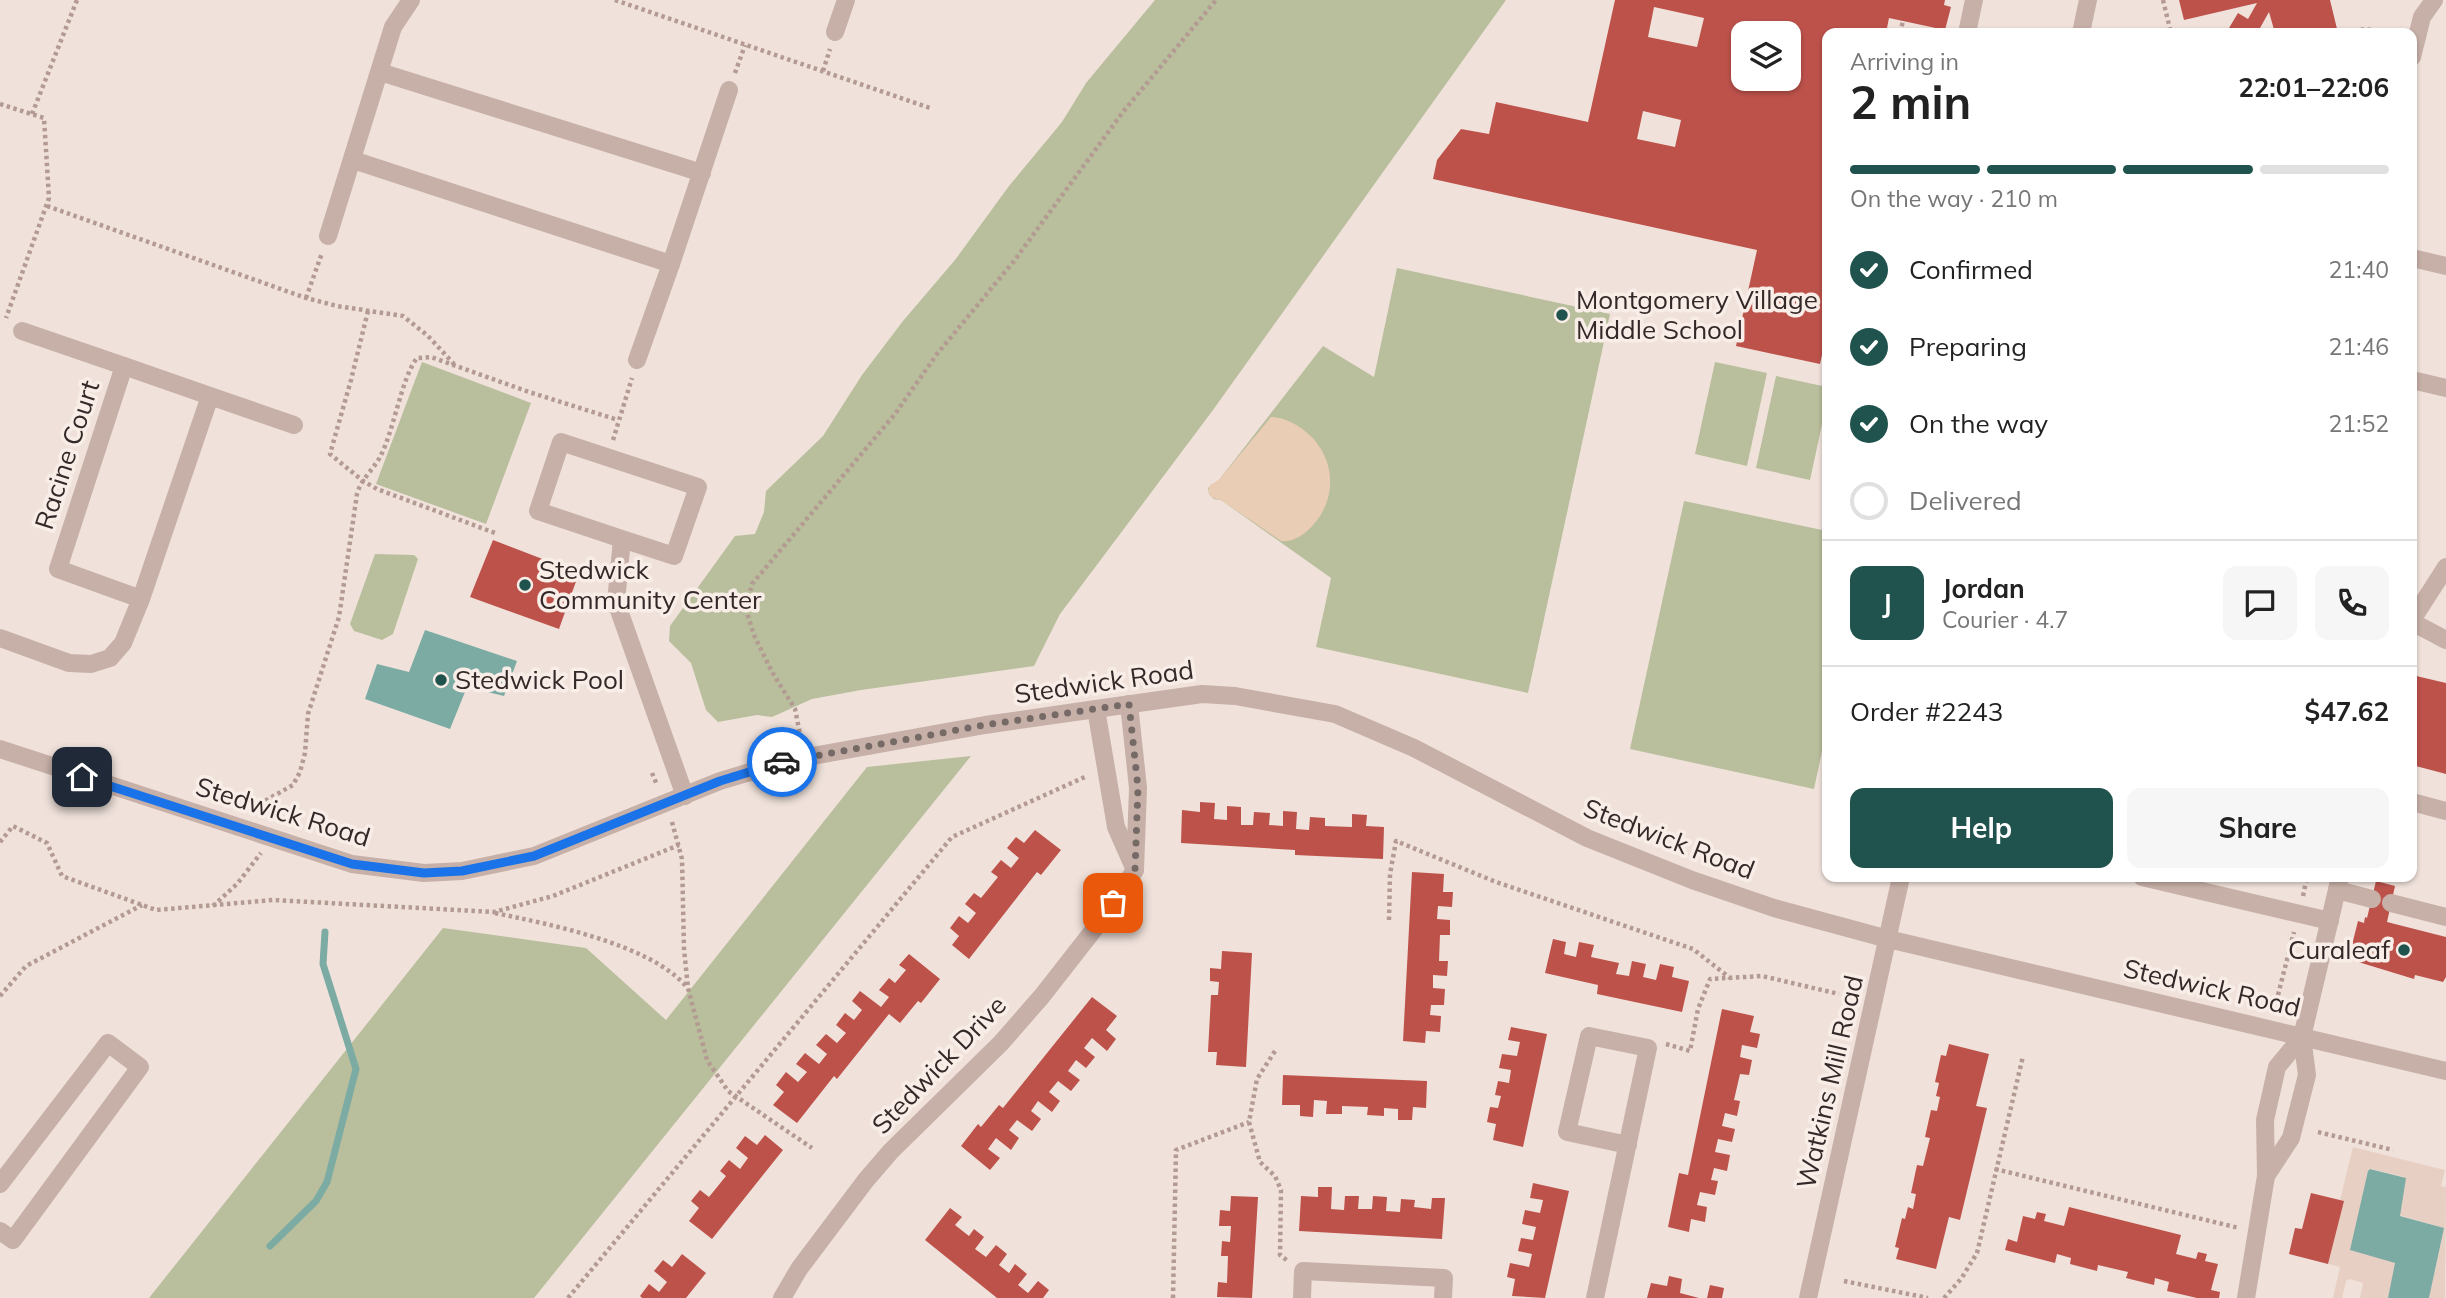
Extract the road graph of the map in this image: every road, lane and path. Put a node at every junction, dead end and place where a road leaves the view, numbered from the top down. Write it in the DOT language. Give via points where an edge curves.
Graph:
graph roads {
  1 [pos="77,0"];
  2 [pos="411,0"];
  3 [pos="615,0"];
  4 [pos="846,0"];
  5 [pos="1216,0"];
  6 [pos="1974,0"];
  7 [pos="2088,0"];
  8 [pos="2163,0"];
  9 [pos="2434,0"];
  10 [pos="1903,21"];
  11 [pos="1901,28"];
  12 [pos="1968,28"];
  13 [pos="2082,28"];
  14 [pos="2170,28"];
  15 [pos="835,33"];
  16 [pos="2417,37"];
  17 [pos="745,45"];
  18 [pos="380,72"];
  19 [pos="729,90"];
  20 [pos="0,104"];
  21 [pos="930,108"];
  22 [pos="32,114"];
  23 [pos="353,160"];
  24 [pos="702,173"];
  25 [pos="47,206"];
  26 [pos="328,236"];
  27 [pos="2417,259"];
  28 [pos="671,264"];
  29 [pos="2446,266"];
  30 [pos="306,298"];
  31 [pos="368,312"];
  32 [pos="3,326"];
  33 [pos="22,331"];
  34 [pos="638,360"];
  35 [pos="454,364"];
  36 [pos="124,366"];
  37 [pos="2417,381"];
  38 [pos="2446,388"];
  39 [pos="210,396"];
  40 [pos="294,425"];
  41 [pos="363,481"];
  42 [pos="495,533"];
  43 [pos="622,538"];
  44 [pos="2446,567"];
  45 [pos="141,599"];
  46 [pos="2417,613"];
  47 [pos="2417,624"];
  48 [pos="0,638"];
  49 [pos="2446,640"];
  50 [pos="1129,704"];
  51 [pos="1096,709"];
  52 [pos="0,749"];
  53 [pos="805,757"];
  54 [pos="652,773"];
  55 [pos="1094,773"];
  56 [pos="685,796"];
  57 [pos="2417,803"];
  58 [pos="664,804"];
  59 [pos="2446,811"];
  60 [pos="242,828"];
  61 [pos="268,837"];
  62 [pos="0,842"];
  63 [pos="679,845"];
  64 [pos="1135,870"];
  65 [pos="1900,882"];
  66 [pos="2163,882"];
  67 [pos="2338,883"];
  68 [pos="2372,899"];
  69 [pos="2391,903"];
  70 [pos="142,905"];
  71 [pos="212,906"];
  72 [pos="494,912"];
  73 [pos="2446,917"];
  74 [pos="1389,920"];
  75 [pos="2329,921"];
  76 [pos="1888,939"];
  77 [pos="1730,978"];
  78 [pos="688,988"];
  79 [pos="1839,994"];
  80 [pos="0,996"];
  81 [pos="2302,1037"];
  82 [pos="1648,1048"];
  83 [pos="1275,1051"];
  84 [pos="2023,1056"];
  85 [pos="2446,1071"];
  86 [pos="735,1096"];
  87 [pos="1248,1122"];
  88 [pos="2318,1132"];
  89 [pos="1628,1145"];
  90 [pos="812,1148"];
  91 [pos="2393,1150"];
  92 [pos="1995,1169"];
  93 [pos="2266,1176"];
  94 [pos="0,1184"];
  95 [pos="0,1231"];
  96 [pos="2257,1232"];
  97 [pos="1303,1271"];
  98 [pos="1844,1281"];
  99 [pos="568,1298"];
  100 [pos="782,1298"];
  101 [pos="1174,1298"];
  102 [pos="1302,1298"];
  103 [pos="1443,1298"];
  104 [pos="1595,1298"];
  105 [pos="1808,1298"];
  106 [pos="1928,1298"];
  107 [pos="1944,1298"];
  108 [pos="2246,1298"];
  1 -- 22 [label="path"];
  2 -- 18 [label="street" via="394,27"];
  3 -- 17 [label="path"];
  4 -- 15 [label="street"];
  5 -- 53 [label="path" via="1123,112 895,414 752,584 746,610 754,635 795,709"];
  6 -- 12 [label="street"];
  7 -- 13 [label="street"];
  8 -- 14 [label="path"];
  9 -- 16 [label="street" via="2422,17"];
  10 -- 11 [label="path"];
  17 -- 19 [label="path"];
  17 -- 21 [label="path"];
  18 -- 23 [label="street"];
  18 -- 24 [label="street"];
  19 -- 24 [label="street"];
  20 -- 22 [label="path"];
  22 -- 25 [label="path" via="44,118"];
  23 -- 26 [label="street"];
  23 -- 28 [label="street"];
  24 -- 28 [label="street"];
  25 -- 30 [label="path"];
  25 -- 32 [label="path"];
  26 -- 30 [label="path"];
  27 -- 29 [label="street"];
  28 -- 34 [label="street"];
  30 -- 31 [label="path"];
  31 -- 35 [label="path" via="403,316"];
  31 -- 41 [label="path" via="330,454"];
  33 -- 36 [label="street"];
  34 -- 35 [label="path" via="618,420"];
  35 -- 41 [label="path" via="426,356 414,362 381,455"];
  36 -- 39 [label="street, Racine Court"];
  36 -- 45 [label="street, Racine Court" via="58,569"];
  37 -- 38 [label="street"];
  39 -- 40 [label="street, Racine Court"];
  39 -- 45 [label="street"];
  41 -- 42 [label="path"];
  41 -- 60 [label="path" via="355,504 339,617 308,714 300,772 293,785 263,802"];
  43 -- 43 [label="street" via="674,556 698,487 561,442 538,511"];
  43 -- 56 [label="street" via="616,602"];
  44 -- 46 [label="street"];
  45 -- 48 [label="street" via="123,643 110,658 92,664 69,663"];
  47 -- 49 [label="street"];
  50 -- 51 [label="street, Stedwick Road"];
  50 -- 64 [label="street" via="1138,788"];
  50 -- 76 [label="street, Stedwick Road" via="1202,694 1335,714 1414,748 1598,843 1774,908"];
  51 -- 53 [label="street, Stedwick Road"];
  51 -- 64 [label="street" via="1116,827"];
  52 -- 60 [label="street, Stedwick Road"];
  53 -- 56 [label="street, Stedwick Road"];
  54 -- 58 [label="path"];
  55 -- 86 [label="path" via="952,837"];
  56 -- 58 [label="street, Stedwick Road"];
  57 -- 59 [label="street"];
  58 -- 61 [label="street, Stedwick Road" via="534,856 462,871 424,873 352,864"];
  58 -- 63 [label="path"];
  60 -- 61 [label="street, Stedwick Road"];
  61 -- 71 [label="path" via="257,860"];
  62 -- 70 [label="path" via="13,826 47,843 62,876"];
  63 -- 72 [label="path" via="553,895"];
  63 -- 78 [label="path"];
  64 -- 100 [label="street, Stedwick Drive" via="1042,996 866,1180"];
  65 -- 76 [label="street, Watkins Mill Road"];
  66 -- 75 [label="street"];
  67 -- 68 [label="street"];
  67 -- 75 [label="street"];
  69 -- 73 [label="street"];
  70 -- 71 [label="path" via="156,911"];
  70 -- 80 [label="path" via="26,966"];
  71 -- 72 [label="path" via="273,900"];
  72 -- 78 [label="path" via="629,949 663,967"];
  74 -- 77 [label="path" via="1396,841 1496,882 1693,949"];
  75 -- 81 [label="street"];
  76 -- 81 [label="street, Stedwick Road"];
  76 -- 105 [label="street, Watkins Mill Road"];
  77 -- 79 [label="path" via="1762,976"];
  77 -- 82 [label="path" via="1710,979 1698,1009 1690,1051 1648,1040"];
  78 -- 86 [label="path" via="707,1060"];
  81 -- 85 [label="street, Stedwick Road"];
  81 -- 93 [label="street" via="2307,1075 2291,1138"];
  81 -- 93 [label="street" via="2277,1067 2265,1120"];
  82 -- 89 [label="street"];
  82 -- 89 [label="street" via="1589,1036 1567,1132"];
  83 -- 87 [label="path" via="1257,1079"];
  84 -- 92 [label="path"];
  86 -- 90 [label="path"];
  86 -- 99 [label="path"];
  87 -- 97 [label="path" via="1259,1161 1282,1190 1280,1255"];
  87 -- 101 [label="path" via="1176,1150"];
  88 -- 91 [label="path"];
  89 -- 104 [label="street"];
  92 -- 96 [label="path"];
  92 -- 107 [label="path" via="1977,1252"];
  93 -- 96 [label="street"];
  94 -- 95 [label="street" via="108,1043 140,1067 13,1240"];
  96 -- 108 [label="street"];
  97 -- 102 [label="street"];
  97 -- 103 [label="street" via="1444,1278"];
  98 -- 106 [label="path"];
}
